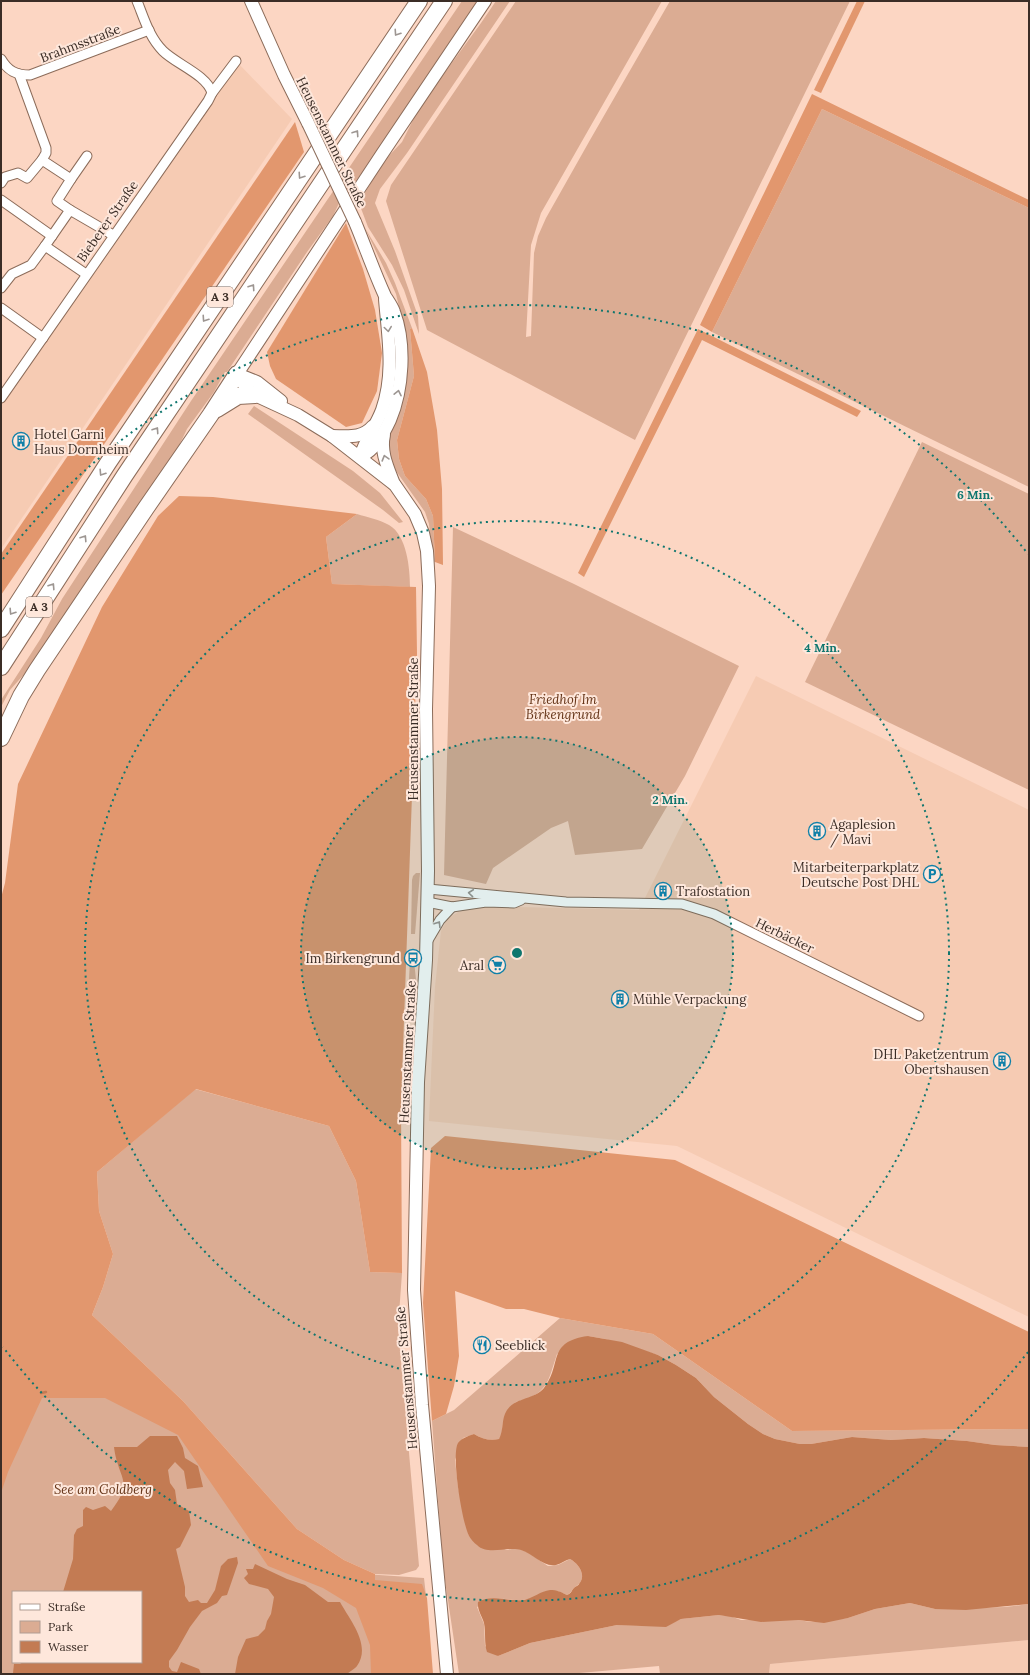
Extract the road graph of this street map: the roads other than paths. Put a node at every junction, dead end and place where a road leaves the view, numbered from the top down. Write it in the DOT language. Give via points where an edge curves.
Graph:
graph roads {
  1 [pos="137,1"];
  2 [pos="251,1"];
  3 [pos="419,1"];
  4 [pos="444,1"];
  5 [pos="484,1"];
  6 [pos="149,30"];
  7 [pos="1,59"];
  8 [pos="236,61"];
  9 [pos="19,74"];
  10 [pos="212,93"];
  11 [pos="87,156"];
  12 [pos="42,160"];
  13 [pos="71,179"];
  14 [pos="1,183"];
  15 [pos="1,200"];
  16 [pos="70,210"];
  17 [pos="113,235"];
  18 [pos="52,236"];
  19 [pos="44,246"];
  20 [pos="86,274"];
  21 [pos="1,288"];
  22 [pos="1,308"];
  23 [pos="43,338"];
  24 [pos="252,352"];
  25 [pos="237,374"];
  26 [pos="256,388"];
  27 [pos="1,398"];
  28 [pos="211,414"];
  29 [pos="381,426"];
  30 [pos="332,436"];
  31 [pos="360,457"];
  32 [pos="394,485"];
  33 [pos="1,629"];
  34 [pos="1,667"];
  35 [pos="1,738"];
  36 [pos="428,889"];
  37 [pos="524,899"];
  38 [pos="427,902"];
  39 [pos="452,907"];
  40 [pos="426,943"];
  41 [pos="919,1016"];
  42 [pos="447,1674"];
  1 -- 6 [label="street"];
  2 -- 29 [label="main road, Heusenstammer Straße, bridge" via="355,222 385,296 390,377"];
  3 -- 33 [label="highway, A 3, one-way" via="108,463"];
  34 -- 4 [label="highway, A 3, one-way" via="120,482"];
  5 -- 24 [label="main road"];
  6 -- 9 [label="street, Brahmsstraße" via="38,73"];
  6 -- 10 [label="street" via="162,50 208,84"];
  7 -- 9 [label="street" via="12,72"];
  8 -- 10 [label="street, Bieberer Straße"];
  9 -- 12 [label="street" via="46,148"];
  10 -- 17 [label="street, Bieberer Straße"];
  11 -- 13 [label="street"];
  12 -- 13 [label="street"];
  12 -- 14 [label="street" via="28,178 18,173 5,177"];
  13 -- 16 [label="street" via="57,200"];
  15 -- 18 [label="street"];
  16 -- 17 [label="street"];
  16 -- 18 [label="street"];
  17 -- 20 [label="street, Bieberer Straße"];
  18 -- 19 [label="street"];
  19 -- 20 [label="street"];
  19 -- 21 [label="street" via="31,265 12,274"];
  20 -- 23 [label="street, Bieberer Straße"];
  22 -- 23 [label="street"];
  23 -- 27 [label="street, Bieberer Straße"];
  24 -- 25 [label="main road"];
  24 -- 26 [label="main road"];
  25 -- 26 [label="main road" via="246,388"];
  25 -- 28 [label="highway"];
  26 -- 28 [label="highway" via="234,398"];
  26 -- 30 [label="main road"];
  28 -- 35 [label="highway" via="37,670"];
  29 -- 30 [label="main road" via="363,435"];
  29 -- 31 [label="main road, Heusenstammer Straße" via="369,453"];
  32 -- 29 [label="main road, one-way" via="383,454"];
  30 -- 31 [label="main road"];
  31 -- 32 [label="main road, Heusenstammer Straße"];
  32 -- 36 [label="main road, Heusenstammer Straße" via="415,514 425,538 428,564"];
  37 -- 36 [label="street, one-way" via="505,895"];
  36 -- 38 [label="main road, Heusenstammer Straße"];
  37 -- 39 [label="street" via="514,903 468,903"];
  37 -- 41 [label="street, Herbäcker" via="682,904 714,914"];
  38 -- 39 [label="street"];
  38 -- 40 [label="main road, Heusenstammer Straße"];
  40 -- 39 [label="street, one-way" via="440,920"];
  40 -- 42 [label="main road, Heusenstammer Straße" via="418,1082 414,1290"];
}
